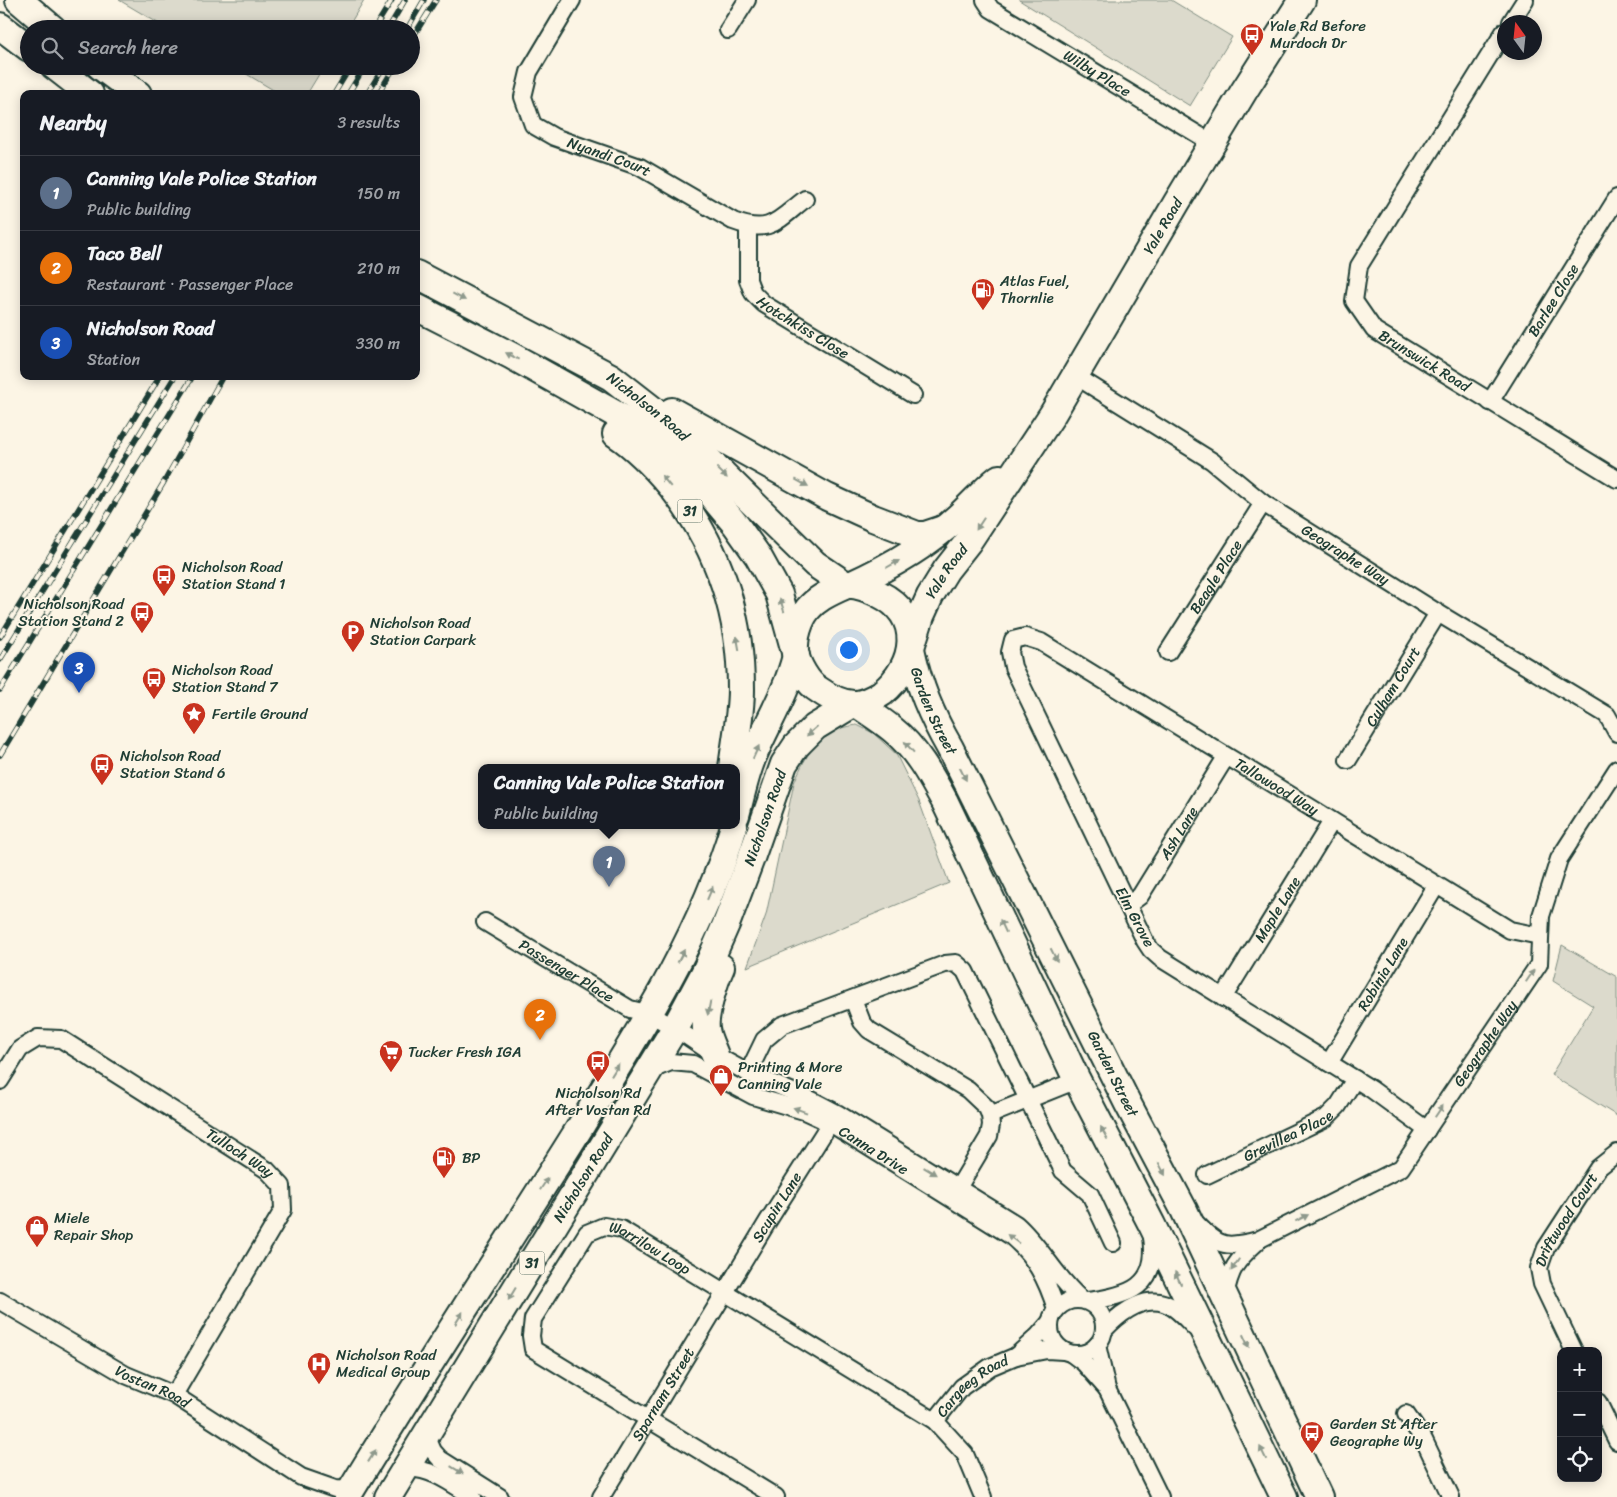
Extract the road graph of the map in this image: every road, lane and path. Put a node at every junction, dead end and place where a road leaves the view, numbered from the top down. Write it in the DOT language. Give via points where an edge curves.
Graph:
graph roads {
  1 [pos="19,0"];
  2 [pos="572,0"];
  3 [pos="747,0"];
  4 [pos="985,0"];
  5 [pos="1302,0"];
  6 [pos="1525,0"];
  7 [pos="1515,15"];
  8 [pos="43,20"];
  9 [pos="0,26"];
  10 [pos="728,30"];
  11 [pos="20,41"];
  12 [pos="1497,43"];
  13 [pos="66,75"];
  14 [pos="112,75"];
  15 [pos="85,90"];
  16 [pos="133,90"];
  17 [pos="1212,143"];
  18 [pos="1617,198"];
  19 [pos="806,199"];
  20 [pos="748,226"];
  21 [pos="420,276"];
  22 [pos="420,309"];
  23 [pos="1074,376"];
  24 [pos="611,377"];
  25 [pos="554,380"];
  26 [pos="913,395"];
  27 [pos="1490,402"];
  28 [pos="1026,454"];
  29 [pos="1617,479"];
  30 [pos="1263,503"];
  31 [pos="943,529"];
  32 [pos="848,585"];
  33 [pos="1438,612"];
  34 [pos="1013,640"];
  35 [pos="911,647"];
  36 [pos="1168,652"];
  37 [pos="796,654"];
  38 [pos="855,704"];
  39 [pos="1617,733"];
  40 [pos="1226,757"];
  41 [pos="1348,760"];
  42 [pos="732,764"];
  43 [pos="1617,769"];
  44 [pos="740,799"];
  45 [pos="1332,821"];
  46 [pos="727,829"];
  47 [pos="733,829"];
  48 [pos="724,859"];
  49 [pos="750,861"];
  50 [pos="1436,886"];
  51 [pos="1128,905"];
  52 [pos="1032,912"];
  53 [pos="485,922"];
  54 [pos="1540,936"];
  55 [pos="1223,998"];
  56 [pos="853,999"];
  57 [pos="650,1014"];
  58 [pos="675,1028"];
  59 [pos="1063,1049"];
  60 [pos="716,1055"];
  61 [pos="1329,1063"];
  62 [pos="648,1072"];
  63 [pos="748,1073"];
  64 [pos="1355,1079"];
  65 [pos="1076,1080"];
  66 [pos="0,1081"];
  67 [pos="1028,1101"];
  68 [pos="990,1115"];
  69 [pos="830,1123"];
  70 [pos="1427,1130"];
  71 [pos="1617,1153"];
  72 [pos="1207,1175"];
  73 [pos="958,1188"];
  74 [pos="1184,1210"];
  75 [pos="1152,1225"];
  76 [pos="1258,1240"];
  77 [pos="1113,1243"];
  78 [pos="724,1292"];
  79 [pos="1225,1297"];
  80 [pos="0,1301"];
  81 [pos="1085,1301"];
  82 [pos="1053,1316"];
  83 [pos="1104,1330"];
  84 [pos="1207,1337"];
  85 [pos="1097,1345"];
  86 [pos="1572,1347"];
  87 [pos="1068,1353"];
  88 [pos="1016,1356"];
  89 [pos="1107,1389"];
  90 [pos="174,1396"];
  91 [pos="1602,1410"];
  92 [pos="1406,1414"];
  93 [pos="648,1419"];
  94 [pos="935,1421"];
  95 [pos="426,1435"];
  96 [pos="1617,1441"];
  97 [pos="406,1469"];
  98 [pos="301,1477"];
  99 [pos="349,1493"];
  100 [pos="319,1497"];
  101 [pos="388,1497"];
  102 [pos="473,1497"];
  103 [pos="500,1497"];
  104 [pos="601,1497"];
  105 [pos="776,1497"];
  106 [pos="983,1497"];
  107 [pos="1160,1497"];
  108 [pos="1284,1497"];
  109 [pos="1319,1497"];
  110 [pos="1451,1497"];
  1 -- 8 [label="main road"];
  2 -- 20 [label="street, Nyandi Court" via="529,72 523,97 533,124 554,138 640,167"];
  3 -- 10 [label="street"];
  4 -- 17 [label="street, Wilby Place" via="991,9"];
  5 -- 17 [label="main road, Yale Road"];
  6 -- 7 [label="street"];
  9 -- 11 [label="main road"];
  12 -- 27 [label="street, Brunswick Road" via="1359,266 1354,301 1374,330"];
  13 -- 15 [label="main road"];
  14 -- 16 [label="main road"];
  17 -- 23 [label="main road, Yale Road"];
  18 -- 27 [label="street, Barlee Close"];
  19 -- 20 [label="street, Nyandi Court" via="770,226"];
  20 -- 26 [label="street, Hotchkiss Close" via="748,280 764,304"];
  21 -- 24 [label="main road, Nicholson Road, one-way"];
  25 -- 22 [label="main road, Nicholson Road / 31, one-way"];
  23 -- 28 [label="main road, Yale Road"];
  23 -- 30 [label="street, Geographe Way" via="1212,461"];
  24 -- 31 [label="main road, one-way" via="827,497 917,535"];
  24 -- 32 [label="main road, Nicholson Road, one-way" via="675,427 815,564"];
  37 -- 25 [label="main road, Nicholson Road / 31, one-way" via="779,594 758,556 710,494 626,420"];
  42 -- 25 [label="main road, 31, one-way" via="741,692 740,652 722,572 702,531 657,469 624,440 573,406"];
  27 -- 29 [label="street, Brunswick Road"];
  28 -- 31 [label="main road, Yale Road"];
  28 -- 35 [label="main road, Yale Road, one-way" via="930,596"];
  30 -- 33 [label="street, Geographe Way"];
  30 -- 36 [label="street, Beagle Place"];
  32 -- 31 [label="main road, Yale Road, one-way" via="898,561"];
  32 -- 35 [label="main road" via="872,590 899,609 908,626"];
  32 -- 37 [label="main road" via="819,599 808,610 800,622"];
  33 -- 39 [label="street, Geographe Way" via="1607,715"];
  33 -- 41 [label="street, Culham Court"];
  34 -- 40 [label="street, Tallowood Way" via="1025,637 1041,642"];
  34 -- 51 [label="street, Elm Grove" via="1010,652 1013,668"];
  35 -- 38 [label="main road, 31" via="903,669 892,685 876,697"];
  35 -- 52 [label="main road, Garden Street, one-way" via="918,680 930,712"];
  37 -- 38 [label="main road, 31" via="816,689 833,699"];
  44 -- 37 [label="main road, Nicholson Road, one-way" via="753,758 790,679"];
  38 -- 49 [label="main road, Nicholson Road / 31, one-way" via="816,727 796,746 784,764"];
  59 -- 38 [label="main road, one-way" via="929,773 894,730"];
  40 -- 45 [label="street, Tallowood Way"];
  40 -- 51 [label="street, Ash Lane" via="1140,896"];
  43 -- 54 [label="street, Geographe Way" via="1559,859 1541,916"];
  45 -- 50 [label="street, Tallowood Way"];
  45 -- 55 [label="street, Maple Lane"];
  46 -- 48 [label="main road, 31"];
  47 -- 48 [label="main road, Nicholson Road / 31"];
  57 -- 48 [label="main road, Nicholson Road / 31, one-way" via="696,928"];
  49 -- 58 [label="main road, Nicholson Road / 31" via="709,962"];
  49 -- 60 [label="main road, one-way" via="750,892 718,974 706,1021 708,1038"];
  50 -- 54 [label="street, Tallowood Way" via="1510,930"];
  50 -- 61 [label="street, Robinia Lane"];
  51 -- 55 [label="street, Elm Grove" via="1151,950"];
  52 -- 59 [label="main road" via="1024,922 1025,935 1057,1003"];
  52 -- 74 [label="main road, Garden Street, one-way"];
  53 -- 57 [label="street, Passenger Place" via="630,1009"];
  70 -- 54 [label="street, Geographe Way, one-way" via="1538,964"];
  55 -- 61 [label="street, Elm Grove"];
  56 -- 63 [label="street" via="782,1025 764,1040"];
  56 -- 67 [label="street" via="945,964 956,963 965,970"];
  56 -- 68 [label="street" via="862,1022 869,1030 968,1090"];
  57 -- 58 [label="street, Passenger Place"];
  99 -- 57 [label="main road, Nicholson Road / 31, one-way"];
  58 -- 60 [label="street, Canna Drive"];
  58 -- 62 [label="main road, Nicholson Road / 31"];
  59 -- 65 [label="main road"];
  60 -- 63 [label="street, Canna Drive"];
  61 -- 64 [label="street, Elm Grove"];
  69 -- 62 [label="street, Canna Drive, one-way" via="804,1111 753,1096 694,1064 671,1062"];
  62 -- 95 [label="main road, Nicholson Road / 31, one-way"];
  63 -- 73 [label="street, Canna Drive, one-way" via="836,1113"];
  64 -- 70 [label="street, Elm Grove"];
  64 -- 72 [label="street, Grevillea Place" via="1326,1118"];
  65 -- 67 [label="street"];
  75 -- 65 [label="main road, one-way"];
  66 -- 90 [label="street, Tulloch Way" via="20,1048 38,1038 61,1039 267,1170 282,1186 283,1210"];
  67 -- 68 [label="street"];
  67 -- 77 [label="street" via="1062,1171 1090,1194"];
  68 -- 73 [label="street" via="989,1136"];
  69 -- 78 [label="street, Scupin Lane"];
  82 -- 69 [label="street, Canna Drive, one-way" via="1046,1279 1030,1254 1016,1241"];
  76 -- 70 [label="street, Geographe Way, one-way" via="1401,1168"];
  71 -- 86 [label="street, Driftwood Court" via="1598,1168 1546,1248 1539,1268 1542,1284"];
  73 -- 81 [label="street, Canna Drive" via="1030,1235 1061,1280"];
  74 -- 76 [label="street, Geographe Way" via="1216,1242 1240,1245"];
  74 -- 79 [label="main road, Garden Street"];
  75 -- 81 [label="street" via="1154,1261 1145,1280 1118,1296"];
  84 -- 75 [label="main road, one-way"];
  76 -- 79 [label="street, Geographe Way, one-way" via="1231,1271"];
  78 -- 93 [label="street, Sparnam Street"];
  78 -- 93 [label="street, Warrilow Loop" via="621,1228 604,1226 587,1233 534,1319 533,1348"];
  78 -- 94 [label="street, Warrilow Loop"];
  79 -- 109 [label="main road, Garden Street, one-way"];
  80 -- 90 [label="street, Vostan Road" via="126,1375"];
  81 -- 82 [label="street" via="1063,1303"];
  81 -- 83 [label="street" via="1101,1313"];
  82 -- 87 [label="street" via="1049,1330 1052,1339"];
  82 -- 88 [label="street, Cargeeg Road" via="1040,1334"];
  83 -- 84 [label="street" via="1136,1305 1157,1302 1175,1308"];
  83 -- 85 [label="street"];
  108 -- 84 [label="main road, one-way"];
  85 -- 87 [label="street" via="1081,1354"];
  85 -- 89 [label="street"];
  87 -- 88 [label="street, Cargeeg Road" via="1047,1350"];
  87 -- 89 [label="street" via="1084,1364"];
  88 -- 94 [label="street, Cargeeg Road" via="990,1367 962,1387"];
  89 -- 107 [label="street"];
  90 -- 98 [label="street, Vostan Road"];
  91 -- 96 [label="street"];
  92 -- 110 [label="street" via="1424,1440"];
  93 -- 104 [label="street, Sparnam Street"];
  93 -- 105 [label="street, Warrilow Loop"];
  94 -- 106 [label="street, Warrilow Loop" via="965,1454"];
  95 -- 97 [label="main road, Nicholson Road / 31"];
  95 -- 103 [label="street, one-way" via="440,1459"];
  97 -- 101 [label="main road, Nicholson Road / 31"];
  97 -- 102 [label="street" via="433,1473"];
  98 -- 99 [label="street, Vostan Road"];
  98 -- 100 [label="street, Vostan Road"];
}
